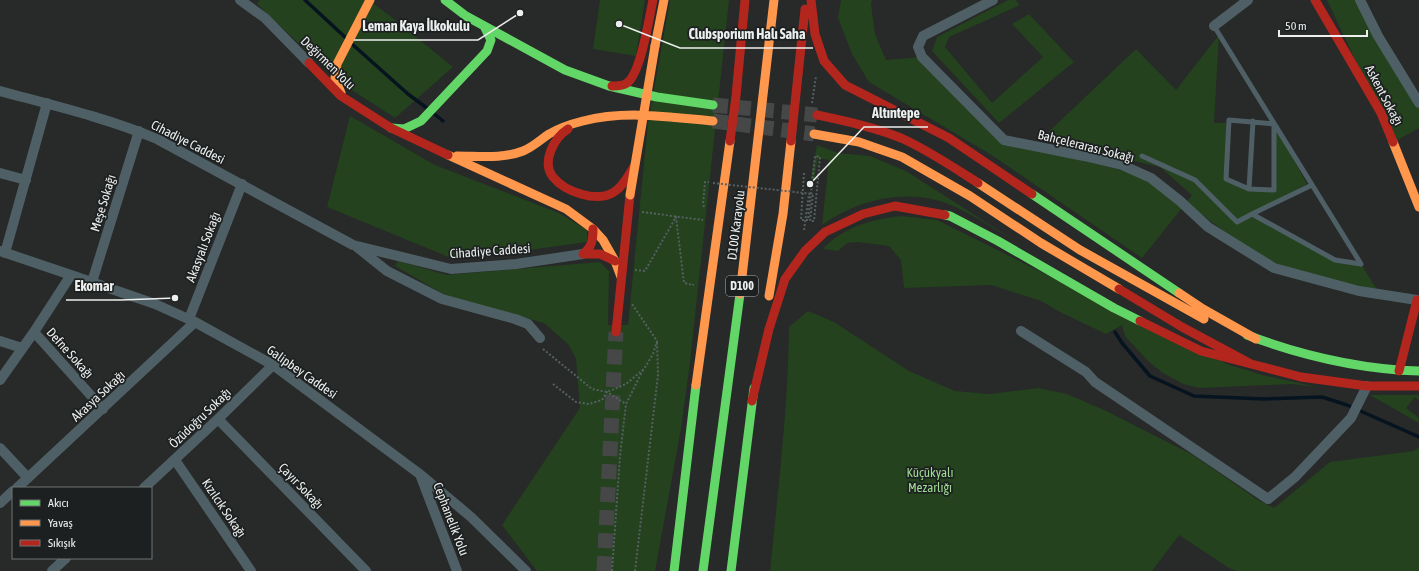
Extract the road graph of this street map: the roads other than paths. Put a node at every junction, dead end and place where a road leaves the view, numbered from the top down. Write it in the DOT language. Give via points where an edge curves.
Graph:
graph roads {
  1 [pos="240,0"];
  2 [pos="370,0"];
  3 [pos="445,0"];
  4 [pos="653,0"];
  5 [pos="664,0"];
  6 [pos="745,0"];
  7 [pos="774,0"];
  8 [pos="806,0"];
  9 [pos="811,0"];
  10 [pos="993,0"];
  11 [pos="1248,0"];
  12 [pos="1315,0"];
  13 [pos="1360,0"];
  14 [pos="484,26"];
  15 [pos="1214,26"];
  16 [pos="309,63"];
  17 [pos="337,64"];
  18 [pos="609,86"];
  19 [pos="0,91"];
  20 [pos="342,96"];
  21 [pos="1419,103"];
  22 [pos="47,104"];
  23 [pos="714,105"];
  24 [pos="817,115"];
  25 [pos="585,120"];
  26 [pos="713,121"];
  27 [pos="1253,121"];
  28 [pos="1274,124"];
  29 [pos="391,128"];
  30 [pos="139,131"];
  31 [pos="814,134"];
  32 [pos="448,155"];
  33 [pos="1142,156"];
  34 [pos="635,165"];
  35 [pos="0,173"];
  36 [pos="26,180"];
  37 [pos="242,184"];
  38 [pos="1312,185"];
  39 [pos="1249,189"];
  40 [pos="1419,207"];
  41 [pos="1252,214"];
  42 [pos="593,229"];
  43 [pos="353,245"];
  44 [pos="2,252"];
  45 [pos="583,254"];
  46 [pos="615,261"];
  47 [pos="71,275"];
  48 [pos="621,277"];
  49 [pos="92,282"];
  50 [pos="1418,300"];
  51 [pos="192,321"];
  52 [pos="1021,331"];
  53 [pos="34,332"];
  54 [pos="616,332"];
  55 [pos="540,338"];
  56 [pos="1256,339"];
  57 [pos="0,340"];
  58 [pos="22,348"];
  59 [pos="1251,364"];
  60 [pos="273,365"];
  61 [pos="1399,371"];
  62 [pos="1419,371"];
  63 [pos="0,380"];
  64 [pos="1367,386"];
  65 [pos="1419,386"];
  66 [pos="752,401"];
  67 [pos="103,409"];
  68 [pos="218,419"];
  69 [pos="0,448"];
  70 [pos="175,460"];
  71 [pos="421,476"];
  72 [pos="28,478"];
  73 [pos="18,487"];
  74 [pos="145,487"];
  75 [pos="12,493"];
  76 [pos="0,503"];
  77 [pos="65,559"];
  78 [pos="52,571"];
  79 [pos="251,571"];
  80 [pos="366,571"];
  81 [pos="457,571"];
  82 [pos="526,571"];
  83 [pos="674,571"];
  84 [pos="703,571"];
  85 [pos="731,571"];
  1 -- 16 [label="street, Değirmen Yolu" via="264,18"];
  2 -- 17 [label="main road"];
  3 -- 14 [label="main road"];
  4 -- 18 [label="main road" via="638,65 632,79 621,86"];
  5 -- 34 [label="main road, bridge"];
  6 -- 83 [label="main road, D100 Karayolu / D100" via="736,96 701,344"];
  7 -- 84 [label="main road, D100 Karayolu / D100" via="747,248"];
  8 -- 66 [label="main road" via="783,214"];
  9 -- 56 [label="main road" via="815,34 824,61 845,86 949,138 1203,309"];
  10 -- 50 [label="street, Bahçelerarası Sokağı" via="923,36 918,46 922,57 1004,140 1122,165 1152,178 1208,227 1274,268 1359,291"];
  11 -- 15 [label="street"];
  12 -- 40 [label="main road, Askent Sokağı" via="1381,113"];
  13 -- 21 [label="street" via="1378,36"];
  14 -- 18 [label="main road" via="565,70"];
  14 -- 29 [label="main road" via="491,40 487,51 421,121 404,129"];
  15 -- 28 [label="lane"];
  16 -- 17 [label="main road" via="324,68"];
  16 -- 20 [label="main road, Değirmen Yolu"];
  17 -- 20 [label="main road" via="335,78"];
  18 -- 23 [label="main road" via="657,97"];
  19 -- 22 [label="street, Cihadiye Caddesi"];
  20 -- 29 [label="main road, Değirmen Yolu"];
  22 -- 30 [label="street, Cihadiye Caddesi"];
  22 -- 36 [label="street"];
  24 -- 56 [label="main road" via="857,124 900,138 949,164 1080,250 1211,322"];
  25 -- 26 [label="main road" via="653,116"];
  25 -- 32 [label="main road" via="552,133 521,152 487,156"];
  25 -- 34 [label="main road" via="557,138 548,159 553,177 573,191 597,197 607,196 616,191"];
  27 -- 28 [label="lane"];
  27 -- 39 [label="lane"];
  27 -- 39 [label="lane" via="1229,120 1226,179"];
  28 -- 38 [label="lane"];
  28 -- 39 [label="lane" via="1274,190"];
  29 -- 32 [label="main road, Değirmen Yolu"];
  30 -- 37 [label="street, Cihadiye Caddesi"];
  30 -- 49 [label="street, Meşe Sokağı"];
  31 -- 59 [label="main road" via="859,142 902,157 1162,315"];
  32 -- 42 [label="main road, Değirmen Yolu" via="566,209"];
  33 -- 41 [label="lane" via="1195,180 1237,222"];
  34 -- 48 [label="main road, bridge"];
  35 -- 36 [label="street"];
  36 -- 44 [label="street"];
  37 -- 43 [label="street, Cihadiye Caddesi"];
  37 -- 51 [label="street, Akasyalı Sokağı"];
  38 -- 41 [label="lane"];
  38 -- 41 [label="lane" via="1361,264 1335,260"];
  42 -- 45 [label="main road" via="593,243"];
  42 -- 46 [label="main road, Değirmen Yolu" via="604,240"];
  43 -- 45 [label="street, Cihadiye Caddesi" via="451,269 516,264"];
  43 -- 55 [label="street, Cihadiye Caddesi" via="387,271 442,299 528,324"];
  44 -- 47 [label="street, Galipbey Caddesi"];
  45 -- 46 [label="main road" via="606,256"];
  46 -- 48 [label="main road, Değirmen Yolu"];
  47 -- 49 [label="street, Galipbey Caddesi"];
  47 -- 53 [label="street"];
  48 -- 54 [label="main road"];
  49 -- 51 [label="street, Galipbey Caddesi" via="155,304"];
  50 -- 61 [label="main road"];
  51 -- 60 [label="street, Galipbey Caddesi"];
  51 -- 67 [label="street, Akasya Sokağı"];
  52 -- 64 [label="street" via="1086,372 1095,382 1268,499 1295,477 1352,416"];
  53 -- 58 [label="street"];
  53 -- 67 [label="street, Defne Sokağı"];
  56 -- 61 [label="main road" via="1307,355"];
  57 -- 58 [label="street"];
  58 -- 63 [label="street"];
  59 -- 64 [label="main road" via="1301,377"];
  59 -- 66 [label="main road" via="1188,345 1114,308 950,216 895,206 863,214 825,232 805,251 784,279"];
  60 -- 68 [label="street, Özüdoğru Sokağı"];
  60 -- 71 [label="street, Galipbey Caddesi"];
  61 -- 62 [label="main road"];
  64 -- 65 [label="main road"];
  66 -- 85 [label="main road"];
  67 -- 72 [label="street, Akasya Sokağı"];
  68 -- 70 [label="street, Özüdoğru Sokağı"];
  68 -- 80 [label="street, Çayır Sokağı"];
  69 -- 72 [label="street"];
  70 -- 74 [label="street, Özüdoğru Sokağı"];
  70 -- 79 [label="street, Kızılcık Sokağı"];
  71 -- 81 [label="street, Cephanelik Yolu"];
  71 -- 82 [label="street, Galipbey Caddesi" via="471,517"];
  72 -- 73 [label="street, Akasya Sokağı"];
  75 -- 76 [label="street"];
  77 -- 78 [label="street"];
}
